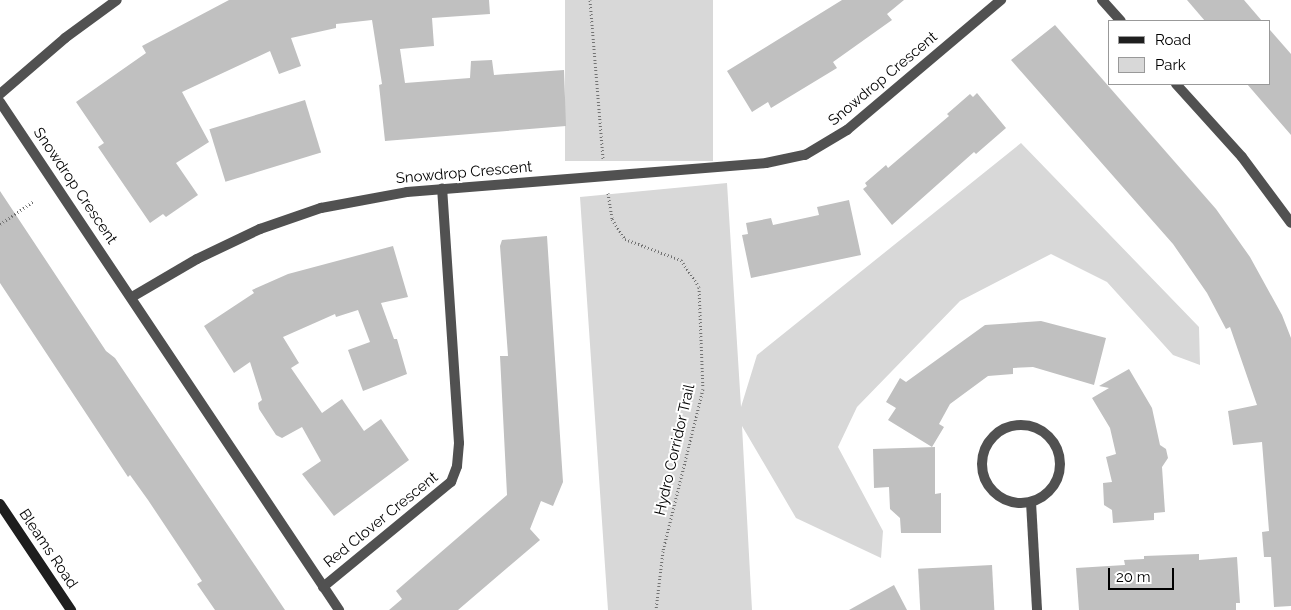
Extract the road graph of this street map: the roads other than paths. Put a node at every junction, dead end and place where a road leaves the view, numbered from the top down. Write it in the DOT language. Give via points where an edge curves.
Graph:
graph roads {
  1 [pos="117,0"];
  2 [pos="1001,0"];
  3 [pos="1102,0"];
  4 [pos="1120,20"];
  5 [pos="1177,85"];
  6 [pos="0,94"];
  7 [pos="0,102"];
  8 [pos="442,189"];
  9 [pos="1291,223"];
  10 [pos="132,297"];
  11 [pos="1031,502"];
  12 [pos="0,504"];
  13 [pos="324,587"];
  14 [pos="72,610"];
  15 [pos="340,610"];
  16 [pos="1037,610"];
  1 -- 6 [label="street" via="64,38"];
  2 -- 8 [label="street, Snowdrop Crescent" via="847,130 805,155 766,163"];
  3 -- 4 [label="street"];
  5 -- 9 [label="street" via="1242,158"];
  7 -- 10 [label="street, Snowdrop Crescent"];
  8 -- 10 [label="street, Snowdrop Crescent" via="321,208 260,228 197,259"];
  8 -- 13 [label="street, Red Clover Crescent" via="459,443 457,466 451,482"];
  10 -- 13 [label="street, Red Clover Crescent"];
  11 -- 11 [label="street" via="1043,496 1057,478 1060,465 1057,450 1039,430 1018,426 1008,428 996,434 987,445 982,458 983,474 998,496 1010,502"];
  11 -- 16 [label="street"];
  12 -- 14 [label="main road, Bleams Road"];
  13 -- 15 [label="street"];
}
